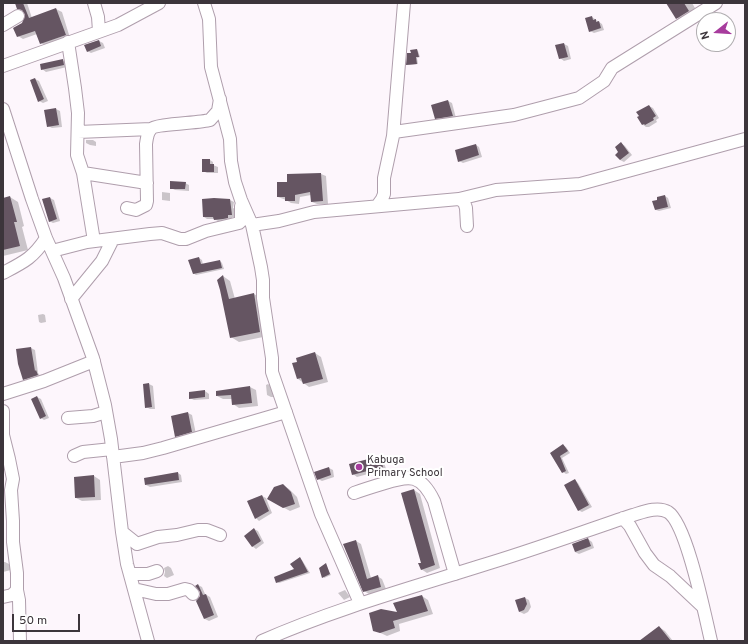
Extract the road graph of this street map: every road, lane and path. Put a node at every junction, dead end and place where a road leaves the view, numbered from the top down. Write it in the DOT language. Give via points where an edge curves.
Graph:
graph roads {
  1 [pos="94,3"];
  2 [pos="159,3"];
  3 [pos="204,3"];
  4 [pos="404,3"];
  5 [pos="716,3"];
  6 [pos="18,16"];
  7 [pos="3,25"];
  8 [pos="99,31"];
  9 [pos="68,42"];
  10 [pos="3,66"];
  11 [pos="220,98"];
  12 [pos="3,109"];
  13 [pos="151,128"];
  14 [pos="78,132"];
  15 [pos="394,132"];
  16 [pos="745,139"];
  17 [pos="83,173"];
  18 [pos="147,183"];
  19 [pos="459,199"];
  20 [pos="241,200"];
  21 [pos="377,206"];
  22 [pos="127,208"];
  23 [pos="252,225"];
  24 [pos="467,226"];
  25 [pos="46,238"];
  26 [pos="113,239"];
  27 [pos="94,241"];
  28 [pos="52,251"];
  29 [pos="7,270"];
  30 [pos="3,279"];
  31 [pos="71,299"];
  32 [pos="94,361"];
  33 [pos="3,394"];
  34 [pos="3,411"];
  35 [pos="106,412"];
  36 [pos="286,412"];
  37 [pos="68,418"];
  38 [pos="113,453"];
  39 [pos="74,456"];
  40 [pos="354,493"];
  41 [pos="11,496"];
  42 [pos="3,507"];
  43 [pos="623,518"];
  44 [pos="122,532"];
  45 [pos="220,535"];
  46 [pos="8,540"];
  47 [pos="158,571"];
  48 [pos="130,574"];
  49 [pos="455,574"];
  50 [pos="134,589"];
  51 [pos="17,590"];
  52 [pos="193,594"];
  53 [pos="3,597"];
  54 [pos="360,603"];
  55 [pos="703,607"];
  56 [pos="141,613"];
  57 [pos="20,641"];
  58 [pos="138,641"];
  59 [pos="148,641"];
  60 [pos="262,641"];
  61 [pos="712,641"];
  1 -- 8 [label="street"];
  2 -- 8 [label="street" via="118,25"];
  3 -- 11 [label="street" via="208,19 211,67"];
  4 -- 15 [label="street"];
  5 -- 15 [label="street" via="612,68 604,81 579,98 514,115"];
  6 -- 7 [label="street"];
  8 -- 9 [label="street"];
  9 -- 10 [label="street"];
  9 -- 14 [label="street"];
  11 -- 13 [label="street" via="218,111 210,120 156,125"];
  11 -- 20 [label="street" via="230,138 235,182"];
  12 -- 25 [label="street"];
  13 -- 14 [label="street"];
  13 -- 18 [label="street" via="147,136"];
  14 -- 17 [label="street" via="77,155"];
  15 -- 21 [label="street" via="384,178 384,194"];
  16 -- 19 [label="street" via="580,184 496,190"];
  17 -- 18 [label="street"];
  17 -- 27 [label="street"];
  18 -- 22 [label="street" via="146,205 136,210"];
  19 -- 21 [label="street"];
  19 -- 24 [label="street" via="464,202 466,208"];
  20 -- 23 [label="street"];
  20 -- 26 [label="street" via="241,222 206,230 186,239 162,233"];
  21 -- 23 [label="street" via="314,212"];
  23 -- 36 [label="street" via="263,280 272,372"];
  25 -- 28 [label="street"];
  25 -- 29 [label="street" via="27,261"];
  26 -- 27 [label="street"];
  26 -- 31 [label="street" via="102,261"];
  27 -- 28 [label="street"];
  28 -- 31 [label="street"];
  29 -- 30 [label="street"];
  31 -- 32 [label="street"];
  32 -- 33 [label="street"];
  32 -- 35 [label="street"];
  34 -- 41 [label="street" via="3,435 12,479"];
  35 -- 37 [label="street"];
  35 -- 38 [label="street"];
  36 -- 38 [label="street" via="143,453"];
  36 -- 54 [label="street" via="321,514"];
  38 -- 39 [label="street" via="83,452"];
  38 -- 44 [label="street"];
  40 -- 49 [label="street" via="408,477 421,482 429,490 434,501"];
  41 -- 42 [label="street"];
  41 -- 46 [label="street"];
  43 -- 49 [label="street"];
  43 -- 55 [label="street" via="654,565 670,576"];
  43 -- 55 [label="street" via="650,510 660,510 668,512 676,520 689,553"];
  44 -- 45 [label="street" via="137,544 158,537 198,530"];
  44 -- 48 [label="street"];
  46 -- 51 [label="street" via="17,573"];
  47 -- 48 [label="street"];
  48 -- 50 [label="street"];
  49 -- 54 [label="street"];
  50 -- 52 [label="street" via="156,594 168,594 185,589"];
  50 -- 56 [label="street"];
  51 -- 53 [label="street" via="12,595"];
  51 -- 57 [label="street" via="20,600"];
  54 -- 60 [label="street"];
  55 -- 61 [label="street"];
  56 -- 58 [label="street"];
  56 -- 59 [label="street"];
}
